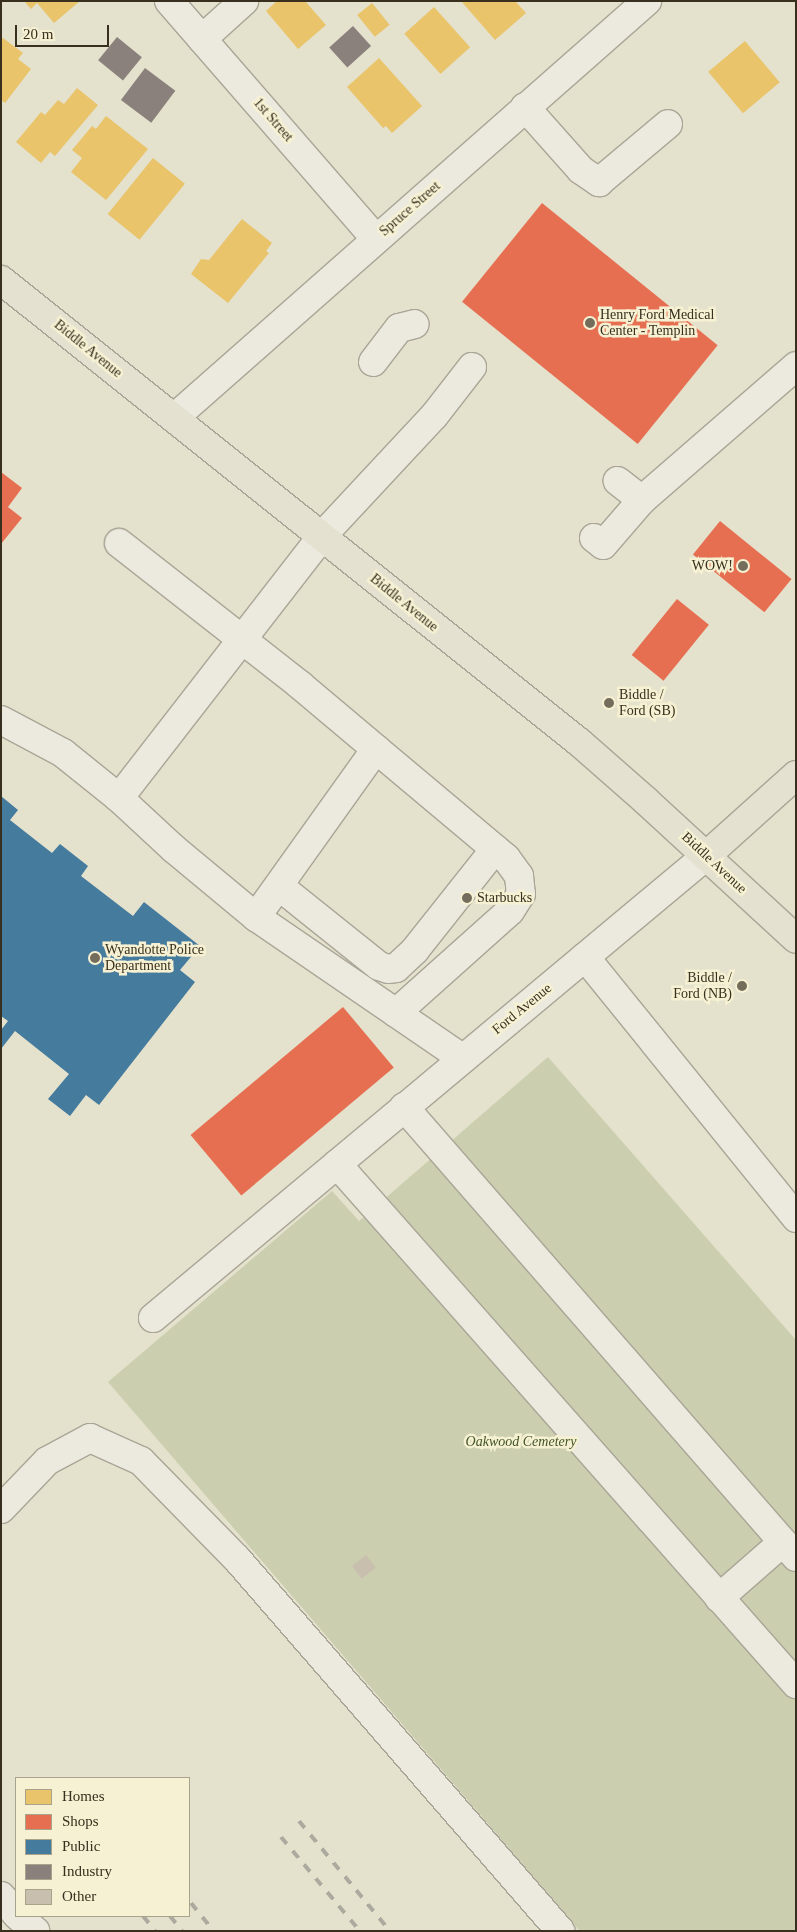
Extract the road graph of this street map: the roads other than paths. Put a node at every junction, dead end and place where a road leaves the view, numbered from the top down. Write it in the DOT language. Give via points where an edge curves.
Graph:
graph roads {
  1 [pos="169,1"];
  2 [pos="244,1"];
  3 [pos="647,1"];
  4 [pos="202,39"];
  5 [pos="526,107"];
  6 [pos="668,124"];
  7 [pos="376,239"];
  8 [pos="1,280"];
  9 [pos="415,324"];
  10 [pos="373,362"];
  11 [pos="796,366"];
  12 [pos="472,367"];
  13 [pos="174,418"];
  14 [pos="618,481"];
  15 [pos="642,500"];
  16 [pos="322,536"];
  17 [pos="594,538"];
  18 [pos="119,543"];
  19 [pos="242,640"];
  20 [pos="1,720"];
  21 [pos="376,749"];
  22 [pos="796,775"];
  23 [pos="119,798"];
  24 [pos="495,849"];
  25 [pos="706,856"];
  26 [pos="279,886"];
  27 [pos="256,917"];
  28 [pos="796,939"];
  29 [pos="586,957"];
  30 [pos="396,1013"];
  31 [pos="462,1058"];
  32 [pos="404,1107"];
  33 [pos="337,1164"];
  34 [pos="796,1218"];
  35 [pos="153,1318"];
  36 [pos="1,1509"];
  37 [pos="789,1550"];
  38 [pos="720,1598"];
  39 [pos="796,1684"];
  40 [pos="1,1896"];
  41 [pos="15,1913"];
  42 [pos="19,1917"];
  43 [pos="35,1931"];
  44 [pos="560,1931"];
  1 -- 4 [label="street, 1st Street"];
  2 -- 4 [label="street"];
  3 -- 5 [label="street, Spruce Street"];
  4 -- 7 [label="street, 1st Street"];
  5 -- 6 [label="street" via="580,170 599,182"];
  5 -- 7 [label="street, Spruce Street"];
  7 -- 13 [label="street, Spruce Street"];
  8 -- 13 [label="main road, Biddle Avenue"];
  9 -- 10 [label="street" via="399,328"];
  11 -- 15 [label="street"];
  12 -- 16 [label="street" via="434,416"];
  13 -- 16 [label="main road, Biddle Avenue"];
  14 -- 15 [label="street"];
  15 -- 17 [label="street" via="603,545"];
  16 -- 19 [label="street"];
  16 -- 25 [label="main road, Biddle Avenue" via="579,742"];
  18 -- 19 [label="street"];
  19 -- 21 [label="street"];
  19 -- 23 [label="street"];
  20 -- 23 [label="street" via="63,753"];
  21 -- 24 [label="street"];
  21 -- 26 [label="street"];
  22 -- 25 [label="main road, Ford Avenue"];
  23 -- 27 [label="street"];
  24 -- 26 [label="street" via="415,950 396,968 388,969 371,961"];
  24 -- 30 [label="street" via="519,876 520,894 510,911"];
  25 -- 28 [label="main road, Biddle Avenue"];
  25 -- 29 [label="street, Ford Avenue"];
  26 -- 27 [label="street"];
  27 -- 30 [label="street"];
  29 -- 31 [label="street, Ford Avenue"];
  29 -- 34 [label="street"];
  30 -- 31 [label="street"];
  31 -- 32 [label="street, Ford Avenue"];
  32 -- 33 [label="street, Ford Avenue"];
  32 -- 37 [label="street"];
  33 -- 35 [label="street, Ford Avenue"];
  33 -- 38 [label="street"];
  36 -- 44 [label="street" via="47,1461 90,1438 140,1460 237,1559"];
  37 -- 38 [label="street"];
  38 -- 39 [label="street"];
  40 -- 41 [label="street"];
  42 -- 43 [label="street"];
}
